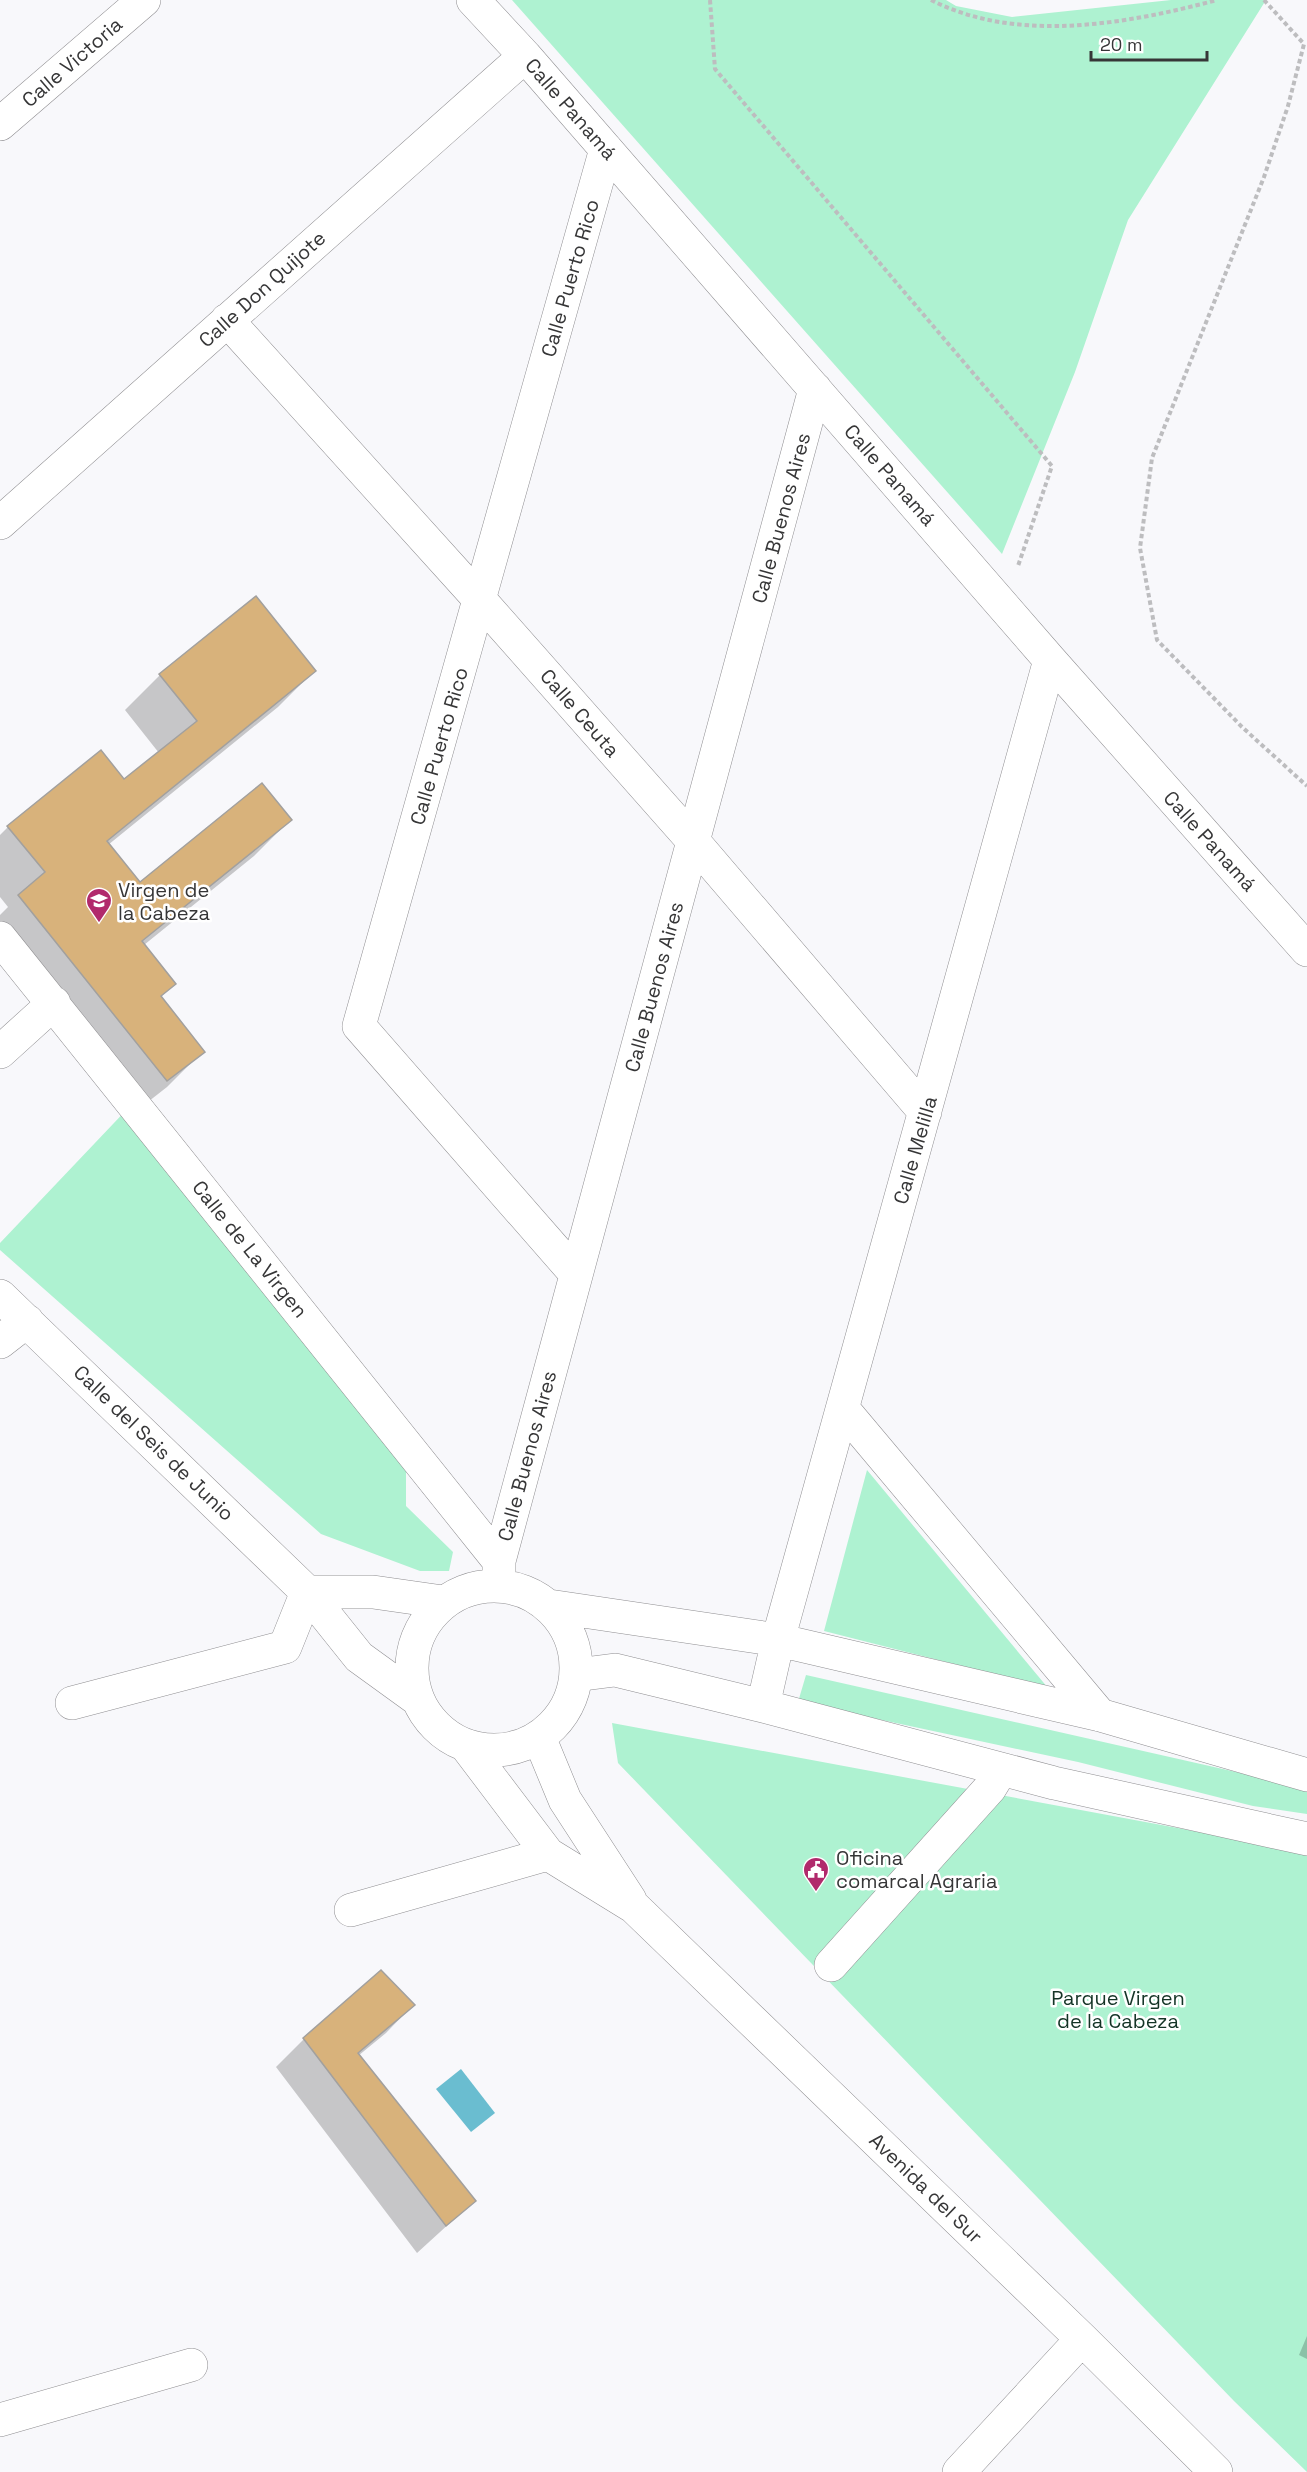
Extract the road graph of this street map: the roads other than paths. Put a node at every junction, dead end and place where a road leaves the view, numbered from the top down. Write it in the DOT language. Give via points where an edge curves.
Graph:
graph roads {
  1 [pos="144,0"];
  2 [pos="473,0"];
  3 [pos="525,56"];
  4 [pos="0,124"];
  5 [pos="606,149"];
  6 [pos="227,320"];
  7 [pos="815,389"];
  8 [pos="0,523"];
  9 [pos="480,600"];
  10 [pos="1050,660"];
  11 [pos="694,842"];
  12 [pos="0,938"];
  13 [pos="1307,950"];
  14 [pos="54,1003"];
  15 [pos="0,1052"];
  16 [pos="925,1112"];
  17 [pos="576,1274"];
  18 [pos="0,1296"];
  19 [pos="27,1321"];
  20 [pos="0,1342"];
  21 [pos="843,1409"];
  22 [pos="499,1573"];
  23 [pos="307,1592"];
  24 [pos="442,1602"];
  25 [pos="549,1606"];
  26 [pos="778,1640"];
  27 [pos="576,1675"];
  28 [pos="417,1699"];
  29 [pos="72,1703"];
  30 [pos="763,1706"];
  31 [pos="1100,1715"];
  32 [pos="539,1737"];
  33 [pos="467,1747"];
  34 [pos="1001,1770"];
  35 [pos="1307,1775"];
  36 [pos="1307,1839"];
  37 [pos="548,1854"];
  38 [pos="634,1907"];
  39 [pos="351,1910"];
  40 [pos="831,1965"];
  41 [pos="1082,2339"];
  42 [pos="191,2365"];
  43 [pos="0,2420"];
  44 [pos="959,2472"];
  45 [pos="1216,2472"];
  1 -- 4 [label="street, Calle Victoria"];
  2 -- 3 [label="street, Calle Panamá"];
  3 -- 5 [label="street, Calle Panamá"];
  3 -- 6 [label="street, Calle Don Quijote"];
  5 -- 7 [label="street, Calle Panamá"];
  5 -- 9 [label="street, Calle Puerto Rico"];
  6 -- 8 [label="street, Calle Don Quijote"];
  6 -- 9 [label="street, Calle Ceuta"];
  7 -- 10 [label="street, Calle Panamá"];
  7 -- 11 [label="street, Calle Buenos Aires"];
  9 -- 11 [label="street, Calle Ceuta"];
  9 -- 17 [label="street, Calle Puerto Rico" via="360,1026"];
  10 -- 13 [label="street, Calle Panamá"];
  10 -- 16 [label="street, Calle Melilla"];
  11 -- 16 [label="street, Calle Ceuta"];
  11 -- 17 [label="street, Calle Buenos Aires"];
  12 -- 14 [label="street, Calle de La Virgen"];
  14 -- 15 [label="street"];
  14 -- 22 [label="street, Calle de La Virgen"];
  16 -- 21 [label="street, Calle Melilla"];
  17 -- 22 [label="street, Calle Buenos Aires"];
  18 -- 19 [label="street, Calle del Seis de Junio"];
  19 -- 20 [label="street"];
  19 -- 23 [label="street, Calle del Seis de Junio"];
  21 -- 26 [label="street, Calle Melilla"];
  21 -- 31 [label="street"];
  22 -- 24 [label="street"];
  22 -- 25 [label="street"];
  23 -- 24 [label="street" via="373,1592"];
  23 -- 28 [label="street, Calle del Seis de Junio" via="358,1657"];
  23 -- 29 [label="street" via="285,1647"];
  24 -- 28 [label="street" via="425,1622 414,1647 411,1673"];
  25 -- 26 [label="street"];
  25 -- 27 [label="street" via="565,1626 574,1650"];
  26 -- 30 [label="street, Calle Melilla"];
  26 -- 31 [label="street"];
  27 -- 30 [label="street" via="615,1670"];
  27 -- 32 [label="street" via="570,1699 558,1720"];
  28 -- 33 [label="street" via="429,1720 446,1736"];
  30 -- 34 [label="street"];
  31 -- 35 [label="street"];
  32 -- 33 [label="street" via="517,1748 492,1751"];
  32 -- 38 [label="street, Avenida del Sur" via="565,1800"];
  33 -- 37 [label="street, Avenida del Sur"];
  34 -- 36 [label="street"];
  34 -- 40 [label="street" via="990,1788"];
  37 -- 38 [label="street, Avenida del Sur"];
  37 -- 39 [label="street"];
  38 -- 41 [label="street, Avenida del Sur"];
  41 -- 44 [label="street"];
  41 -- 45 [label="street, Avenida del Sur"];
  42 -- 43 [label="street"];
}
